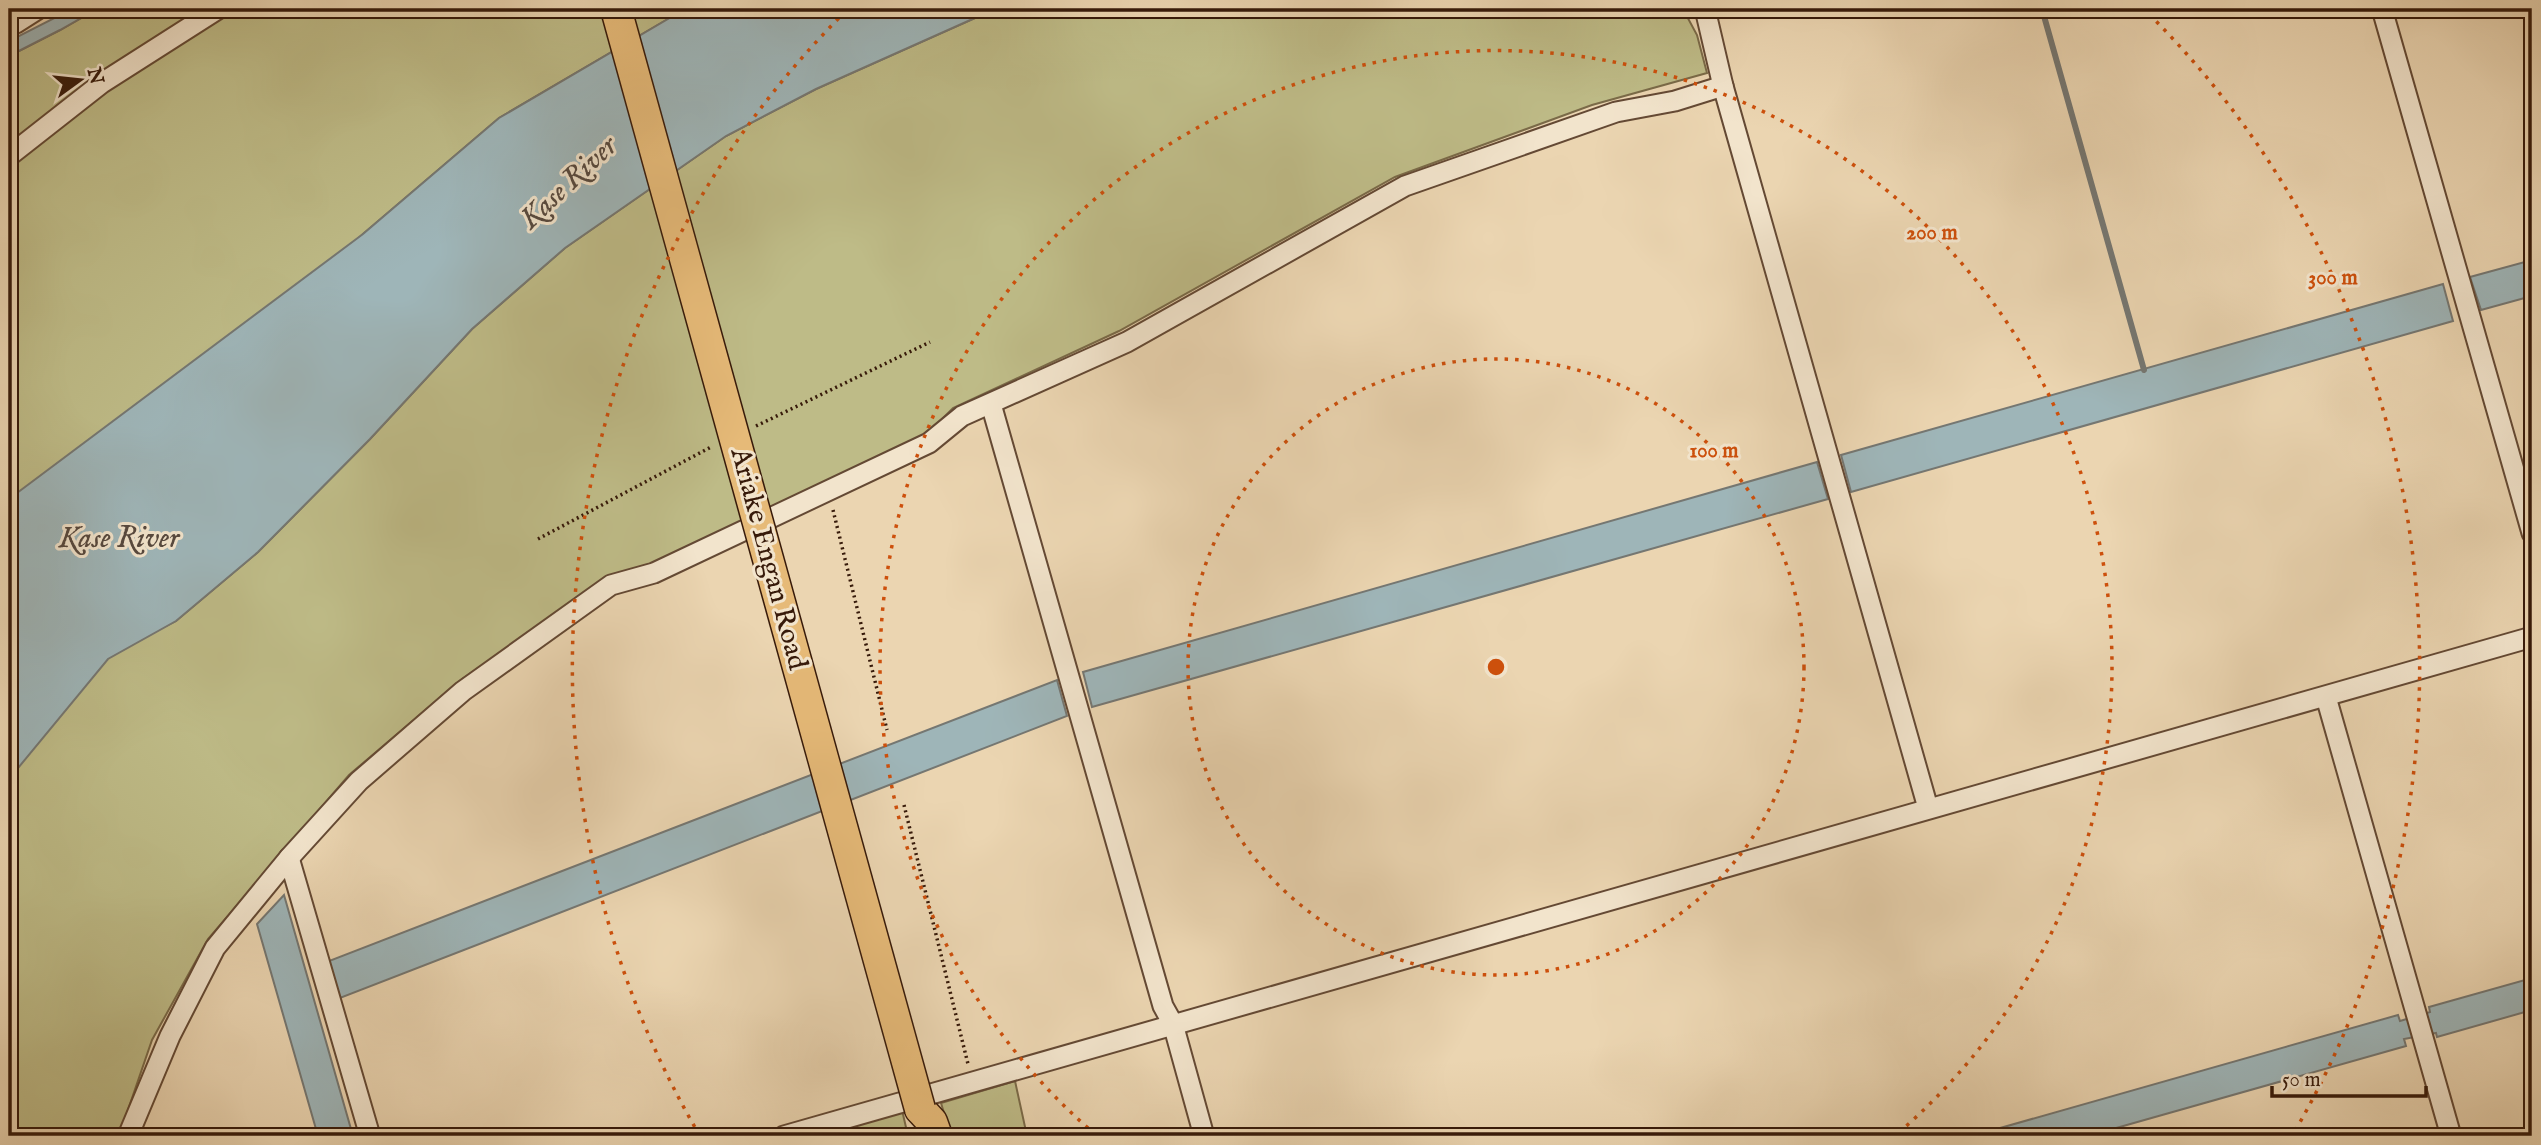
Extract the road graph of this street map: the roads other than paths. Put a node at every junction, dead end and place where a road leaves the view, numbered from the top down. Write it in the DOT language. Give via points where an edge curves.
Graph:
graph roads {
  1 [pos="38,9"];
  2 [pos="218,9"];
  3 [pos="616,9"];
  4 [pos="1705,9"];
  5 [pos="2382,9"];
  6 [pos="9,25"];
  7 [pos="1723,86"];
  8 [pos="9,156"];
  9 [pos="991,404"];
  10 [pos="2532,533"];
  11 [pos="2532,637"];
  12 [pos="2326,697"];
  13 [pos="1928,808"];
  14 [pos="289,858"];
  15 [pos="1173,1024"];
  16 [pos="920,1122"];
  17 [pos="128,1136"];
  18 [pos="370,1136"];
  19 [pos="784,1136"];
  20 [pos="937,1136"];
  21 [pos="1204,1136"];
  22 [pos="2451,1136"];
  1 -- 6 [label="street"];
  2 -- 8 [label="street" via="102,83"];
  3 -- 16 [label="highway, Ariake Engan Road, bridge"];
  4 -- 7 [label="street"];
  5 -- 10 [label="street"];
  7 -- 9 [label="street" via="1616,112 1405,186 1127,342"];
  7 -- 13 [label="street"];
  9 -- 14 [label="street" via="962,416 929,443 654,573 611,585 463,691 359,781"];
  9 -- 15 [label="street" via="1163,1006"];
  11 -- 12 [label="street"];
  12 -- 13 [label="street"];
  12 -- 22 [label="street"];
  13 -- 15 [label="street"];
  14 -- 17 [label="street" via="215,948 170,1036"];
  14 -- 18 [label="street"];
  15 -- 19 [label="street"];
  15 -- 21 [label="street"];
  16 -- 20 [label="highway, Ariake Engan Road" via="932,1122"];
}
